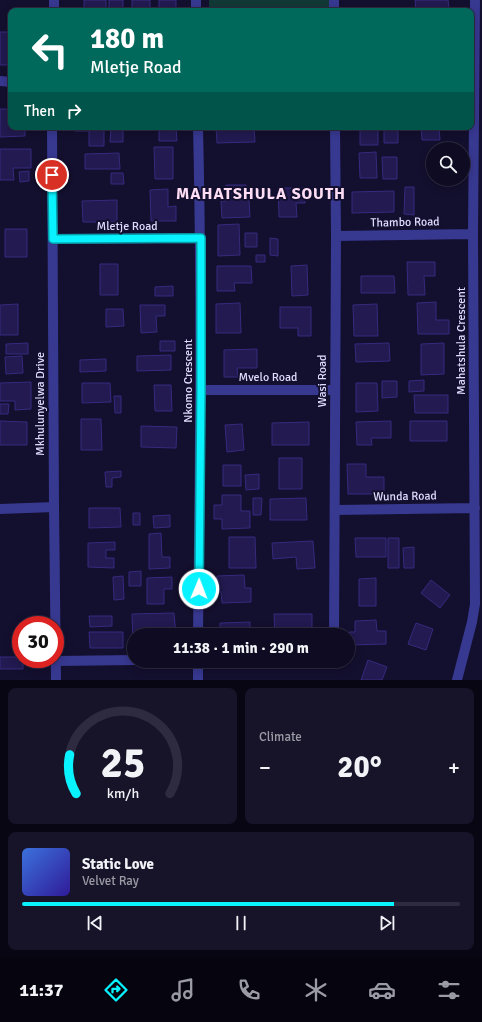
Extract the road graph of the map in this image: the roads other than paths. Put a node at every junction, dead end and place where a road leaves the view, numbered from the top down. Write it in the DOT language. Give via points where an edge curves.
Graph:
graph roads {
  1 [pos="475,0"];
  2 [pos="474,117"];
  3 [pos="52,130"];
  4 [pos="198,130"];
  5 [pos="335,130"];
  6 [pos="474,130"];
  7 [pos="473,234"];
  8 [pos="336,236"];
  9 [pos="201,238"];
  10 [pos="53,239"];
  11 [pos="201,390"];
  12 [pos="335,390"];
  13 [pos="54,507"];
  14 [pos="475,508"];
  15 [pos="0,509"];
  16 [pos="335,510"];
  17 [pos="56,616"];
  18 [pos="198,628"];
  19 [pos="334,628"];
  20 [pos="127,660"];
  21 [pos="64,661"];
  22 [pos="57,668"];
  23 [pos="198,668"];
  24 [pos="56,680"];
  25 [pos="198,680"];
  26 [pos="457,680"];
  1 -- 2 [label="street, Mahatshula Crescent"];
  3 -- 10 [label="street, Mkhulunyelwa Drive"];
  4 -- 9 [label="street, Nkomo Crescent"];
  5 -- 8 [label="street, Wasi Road"];
  6 -- 7 [label="street, Mahatshula Crescent"];
  7 -- 8 [label="street, Thambo Road"];
  7 -- 14 [label="street, Mahatshula Crescent"];
  8 -- 12 [label="street, Wasi Road"];
  9 -- 10 [label="street, Mletje Road"];
  9 -- 11 [label="street, Nkomo Crescent"];
  10 -- 13 [label="street, Mkhulunyelwa Drive"];
  11 -- 12 [label="street, Mvelo Road"];
  11 -- 18 [label="street, Nkomo Crescent"];
  12 -- 16 [label="street, Wasi Road"];
  13 -- 15 [label="street"];
  13 -- 17 [label="street, Mkhulunyelwa Drive"];
  14 -- 16 [label="street, Wunda Road"];
  14 -- 26 [label="street, Mahatshula Crescent" via="474,613"];
  16 -- 19 [label="street, Wasi Road"];
  20 -- 21 [label="street"];
  22 -- 24 [label="street, Mkhulunyelwa Drive"];
  23 -- 25 [label="street"];
}
